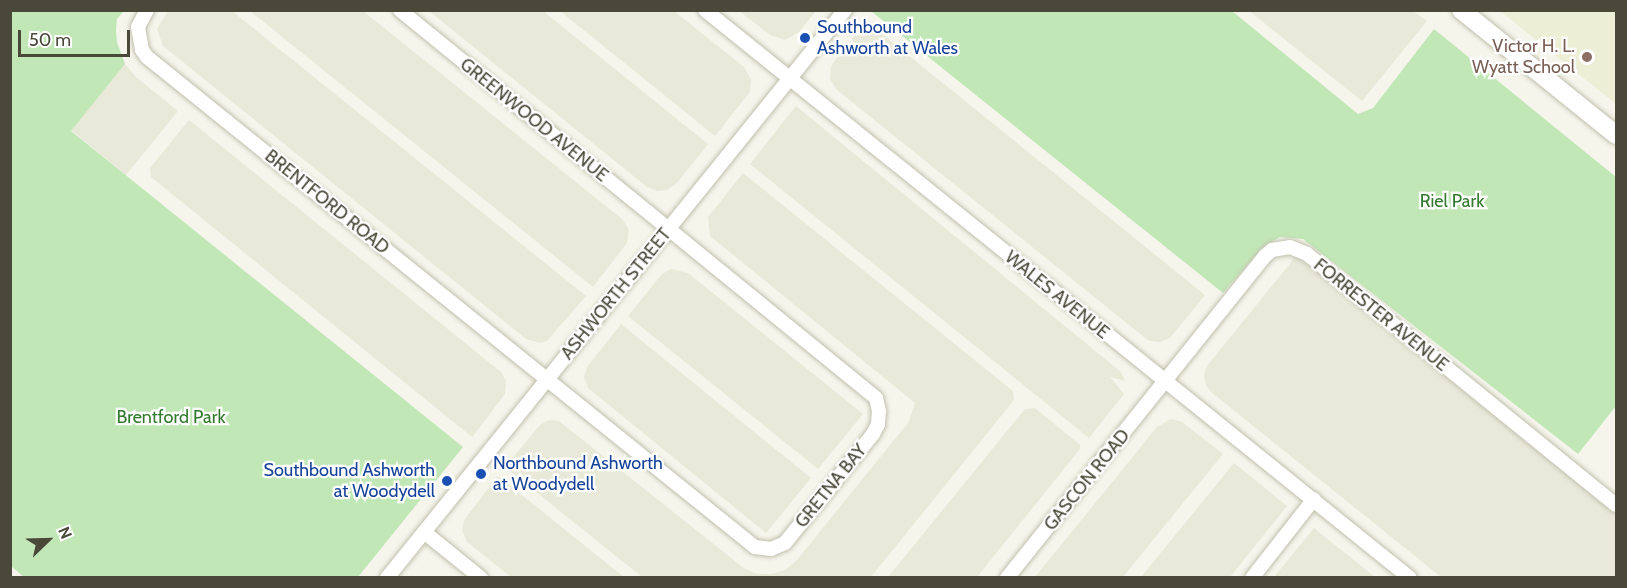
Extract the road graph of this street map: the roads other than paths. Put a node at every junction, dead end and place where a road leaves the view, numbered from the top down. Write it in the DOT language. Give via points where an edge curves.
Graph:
graph roads {
  1 [pos="147,10"];
  2 [pos="400,10"];
  3 [pos="705,10"];
  4 [pos="846,10"];
  5 [pos="1461,10"];
  6 [pos="790,79"];
  7 [pos="1617,135"];
  8 [pos="668,230"];
  9 [pos="547,380"];
  10 [pos="1166,383"];
  11 [pos="1314,499"];
  12 [pos="1617,505"];
  13 [pos="424,532"];
  14 [pos="387,578"];
  15 [pos="481,578"];
  16 [pos="1007,578"];
  17 [pos="1252,578"];
  18 [pos="1410,578"];
  1 -- 9 [label="street, BRENTFORD ROAD" via="138,27 147,57"];
  2 -- 8 [label="street, GREENWOOD AVENUE"];
  3 -- 6 [label="street, WALES AVENUE"];
  4 -- 6 [label="street, ASHWORTH STREET"];
  5 -- 7 [label="street"];
  6 -- 8 [label="street, ASHWORTH STREET"];
  6 -- 10 [label="street, WALES AVENUE"];
  8 -- 9 [label="street, ASHWORTH STREET"];
  8 -- 9 [label="street, GRETNA BAY" via="876,398 878,424 873,434 785,543 771,549 755,547"];
  9 -- 13 [label="street, ASHWORTH STREET"];
  10 -- 11 [label="street, WALES AVENUE"];
  10 -- 12 [label="street, FORRESTER AVENUE" via="1265,256 1272,250 1290,247 1307,254"];
  10 -- 16 [label="street, GASCON ROAD"];
  11 -- 17 [label="street"];
  11 -- 18 [label="street, WALES AVENUE"];
  13 -- 14 [label="street, ASHWORTH STREET"];
  13 -- 15 [label="street"];
}
